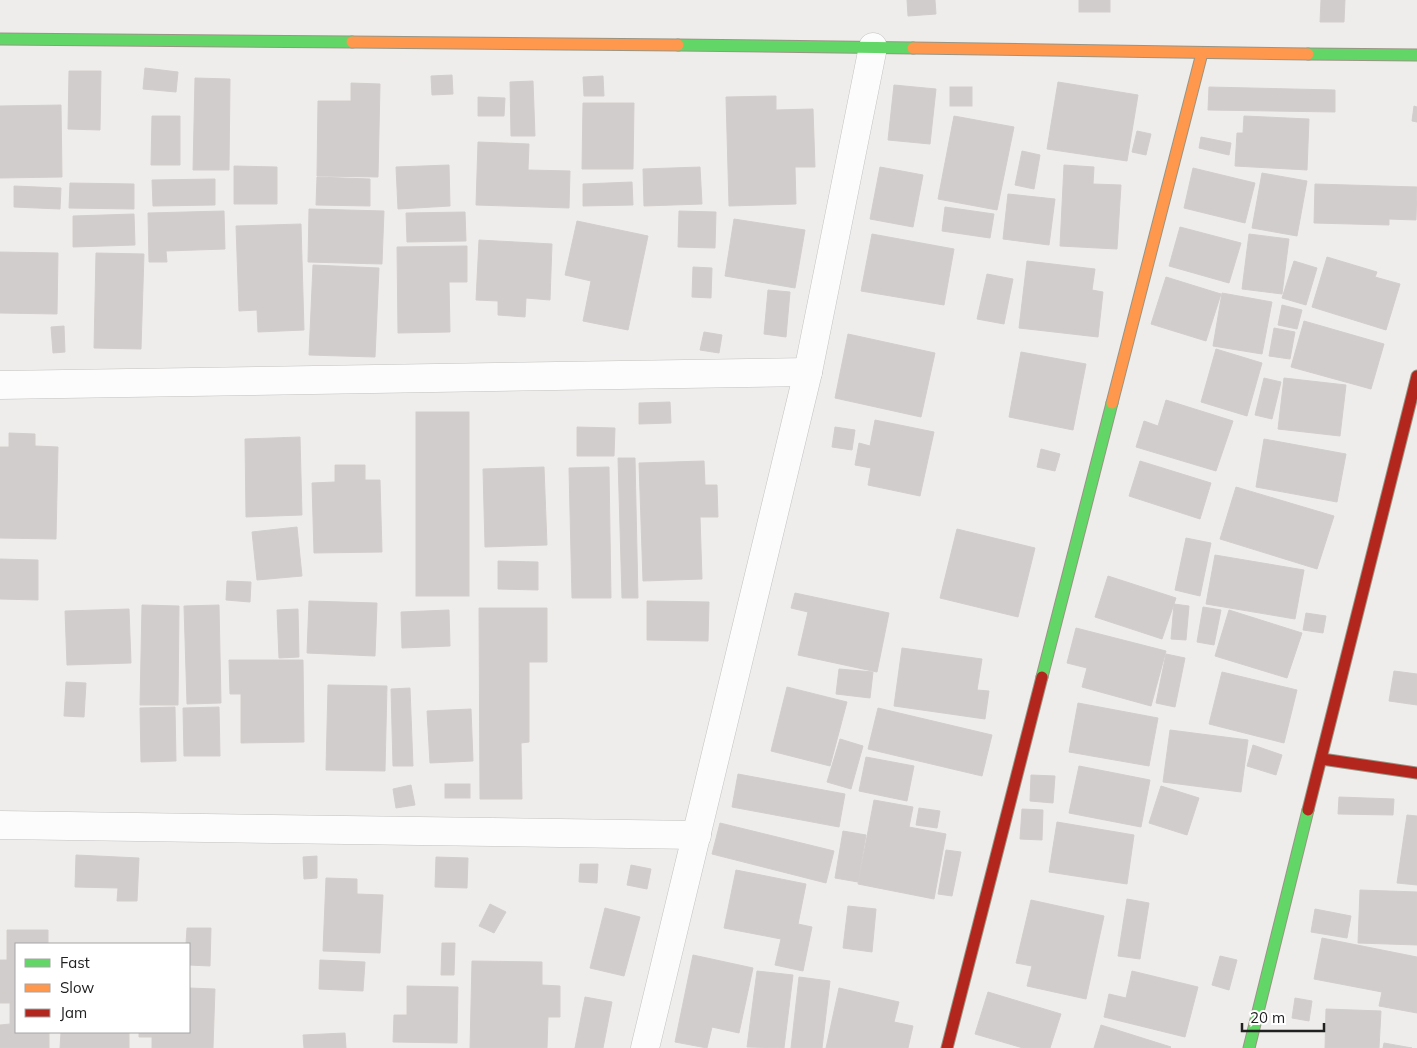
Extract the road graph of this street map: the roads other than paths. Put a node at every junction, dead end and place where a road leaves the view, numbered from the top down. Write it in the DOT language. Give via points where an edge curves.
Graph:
graph roads {
  1 [pos="0,39"];
  2 [pos="873,46"];
  3 [pos="1202,53"];
  4 [pos="1417,55"];
  5 [pos="808,372"];
  6 [pos="1417,376"];
  7 [pos="0,385"];
  8 [pos="1322,759"];
  9 [pos="1417,773"];
  10 [pos="0,825"];
  11 [pos="697,835"];
  12 [pos="645,1048"];
  13 [pos="947,1048"];
  14 [pos="1249,1048"];
  1 -- 2 [label="street"];
  2 -- 3 [label="street"];
  2 -- 5 [label="street"];
  3 -- 4 [label="street"];
  3 -- 13 [label="street"];
  5 -- 7 [label="street"];
  5 -- 11 [label="street"];
  6 -- 8 [label="street"];
  8 -- 9 [label="street"];
  8 -- 14 [label="street"];
  10 -- 11 [label="street"];
  11 -- 12 [label="street"];
}
